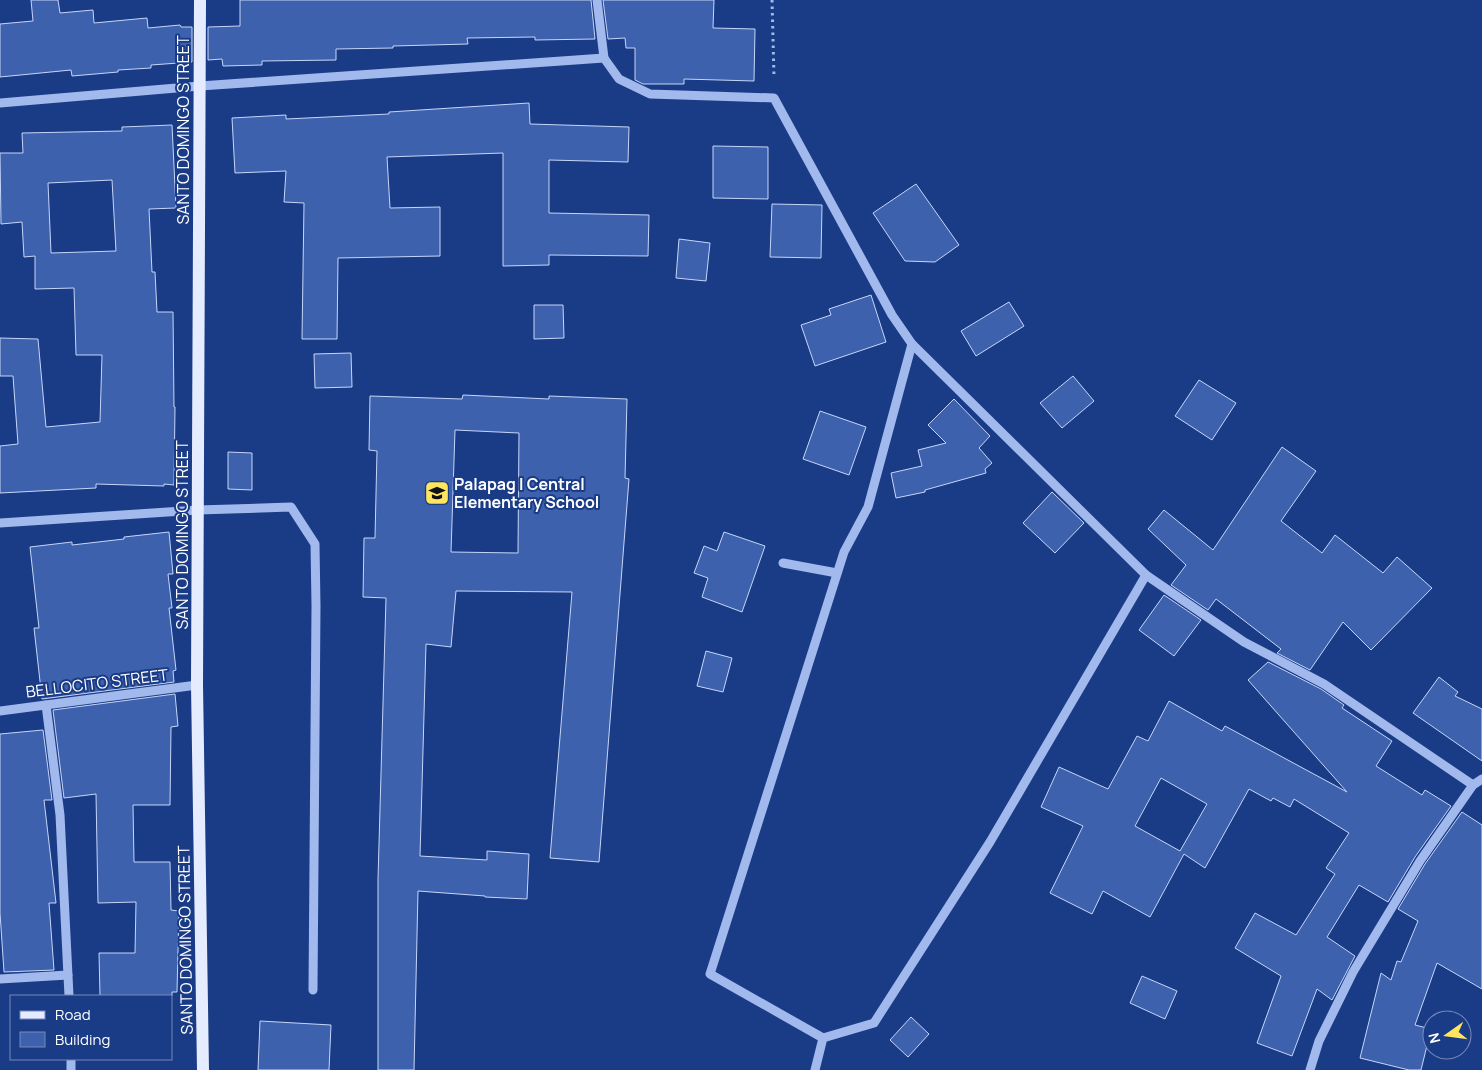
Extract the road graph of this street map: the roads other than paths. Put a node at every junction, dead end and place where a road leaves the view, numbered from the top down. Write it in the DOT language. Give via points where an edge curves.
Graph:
graph roads {
  1 [pos="200,0"];
  2 [pos="596,0"];
  3 [pos="604,58"];
  4 [pos="200,86"];
  5 [pos="0,103"];
  6 [pos="912,344"];
  7 [pos="198,510"];
  8 [pos="0,523"];
  9 [pos="783,563"];
  10 [pos="837,574"];
  11 [pos="1146,575"];
  12 [pos="197,685"];
  13 [pos="46,705"];
  14 [pos="0,711"];
  15 [pos="1482,779"];
  16 [pos="1473,785"];
  17 [pos="68,975"];
  18 [pos="0,979"];
  19 [pos="313,990"];
  20 [pos="69,995"];
  21 [pos="823,1038"];
  22 [pos="203,1070"];
  23 [pos="815,1070"];
  24 [pos="1310,1070"];
  1 -- 4 [label="main road, SANTO DOMINGO STREET"];
  2 -- 3 [label="street"];
  3 -- 4 [label="street"];
  3 -- 6 [label="street" via="619,79 650,94 774,98 892,315"];
  4 -- 5 [label="street"];
  4 -- 7 [label="main road, SANTO DOMINGO STREET"];
  6 -- 10 [label="street" via="868,507 844,552"];
  6 -- 11 [label="street"];
  7 -- 8 [label="street"];
  7 -- 12 [label="main road, SANTO DOMINGO STREET"];
  7 -- 19 [label="street" via="291,507 315,544"];
  9 -- 10 [label="street"];
  10 -- 21 [label="street" via="710,974"];
  11 -- 16 [label="street" via="1244,642 1324,684"];
  11 -- 21 [label="street" via="990,842 874,1023"];
  12 -- 13 [label="street, BELLOCITO STREET"];
  12 -- 22 [label="main road, SANTO DOMINGO STREET"];
  13 -- 14 [label="street, BELLOCITO STREET"];
  13 -- 17 [label="street" via="60,815"];
  15 -- 16 [label="street"];
  16 -- 24 [label="street" via="1420,861 1353,972 1319,1041"];
  17 -- 18 [label="street"];
  17 -- 20 [label="street"];
  21 -- 23 [label="street"];
}
